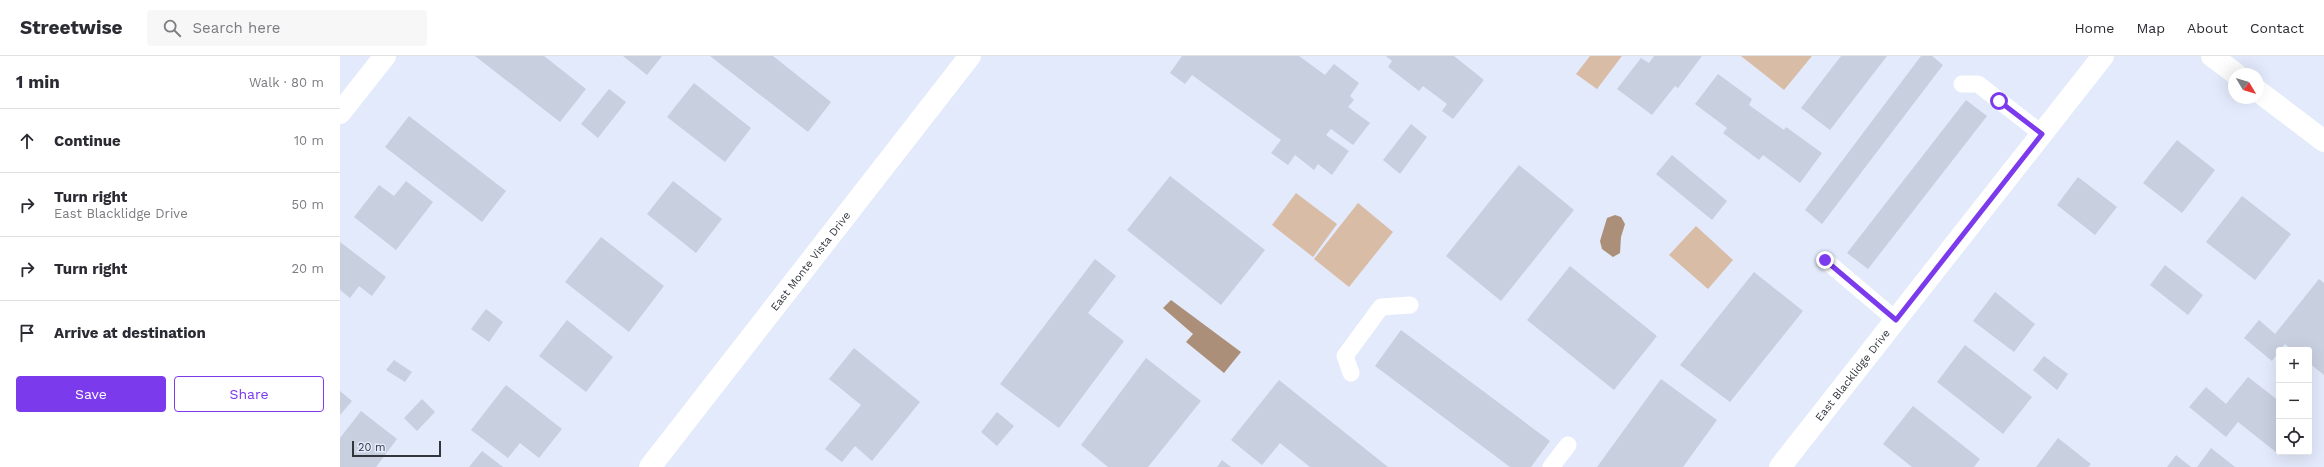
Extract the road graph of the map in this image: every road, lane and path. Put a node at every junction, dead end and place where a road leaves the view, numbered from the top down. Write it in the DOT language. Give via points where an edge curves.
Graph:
graph roads {
  1 [pos="385,56"];
  2 [pos="970,56"];
  3 [pos="2103,56"];
  4 [pos="2217,57"];
  5 [pos="2229,68"];
  6 [pos="1962,84"];
  7 [pos="2264,96"];
  8 [pos="340,113"];
  9 [pos="2042,134"];
  10 [pos="2324,141"];
  11 [pos="1825,260"];
  12 [pos="1410,305"];
  13 [pos="1896,320"];
  14 [pos="1351,373"];
  15 [pos="1568,446"];
  16 [pos="650,467"];
  17 [pos="1551,467"];
  18 [pos="1780,467"];
  1 -- 8 [label="street"];
  2 -- 16 [label="street, East Monte Vista Drive"];
  3 -- 9 [label="street, East Blacklidge Drive"];
  4 -- 5 [label="street"];
  6 -- 9 [label="lane" via="1978,84"];
  7 -- 10 [label="street"];
  9 -- 13 [label="street, East Blacklidge Drive"];
  11 -- 13 [label="lane"];
  12 -- 14 [label="lane" via="1380,307 1345,356"];
  13 -- 18 [label="street, East Blacklidge Drive"];
  15 -- 17 [label="lane"];
}
